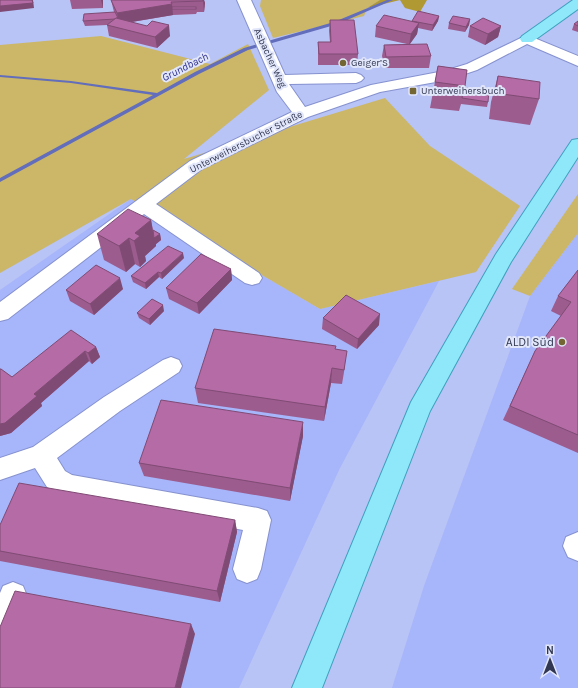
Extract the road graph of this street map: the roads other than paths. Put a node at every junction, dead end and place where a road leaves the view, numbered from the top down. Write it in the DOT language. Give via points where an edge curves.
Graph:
graph roads {
  1 [pos="244,0"];
  2 [pos="578,3"];
  3 [pos="527,39"];
  4 [pos="578,61"];
  5 [pos="356,78"];
  6 [pos="280,80"];
  7 [pos="302,114"];
  8 [pos="578,144"];
  9 [pos="143,204"];
  10 [pos="252,278"];
  11 [pos="0,313"];
  12 [pos="172,366"];
  13 [pos="41,455"];
  14 [pos="0,469"];
  15 [pos="247,570"];
  16 [pos="13,596"];
  17 [pos="0,628"];
  18 [pos="307,688"];
  1 -- 6 [label="street, Asbacher Weg"];
  2 -- 3 [label="main road"];
  3 -- 4 [label="street"];
  3 -- 7 [label="street, Unterweihersbucher Straße" via="472,67 447,75 377,88"];
  5 -- 6 [label="street"];
  6 -- 7 [label="street, Asbacher Weg"];
  7 -- 9 [label="street, Unterweihersbucher Straße" via="196,166"];
  8 -- 18 [label="main road" via="503,259 419,409"];
  9 -- 10 [label="street"];
  9 -- 11 [label="street, Unterweihersbucher Straße"];
  12 -- 13 [label="street" via="112,404"];
  13 -- 14 [label="street"];
  13 -- 15 [label="street" via="56,479 67,486 258,520"];
  16 -- 17 [label="street"];
}
